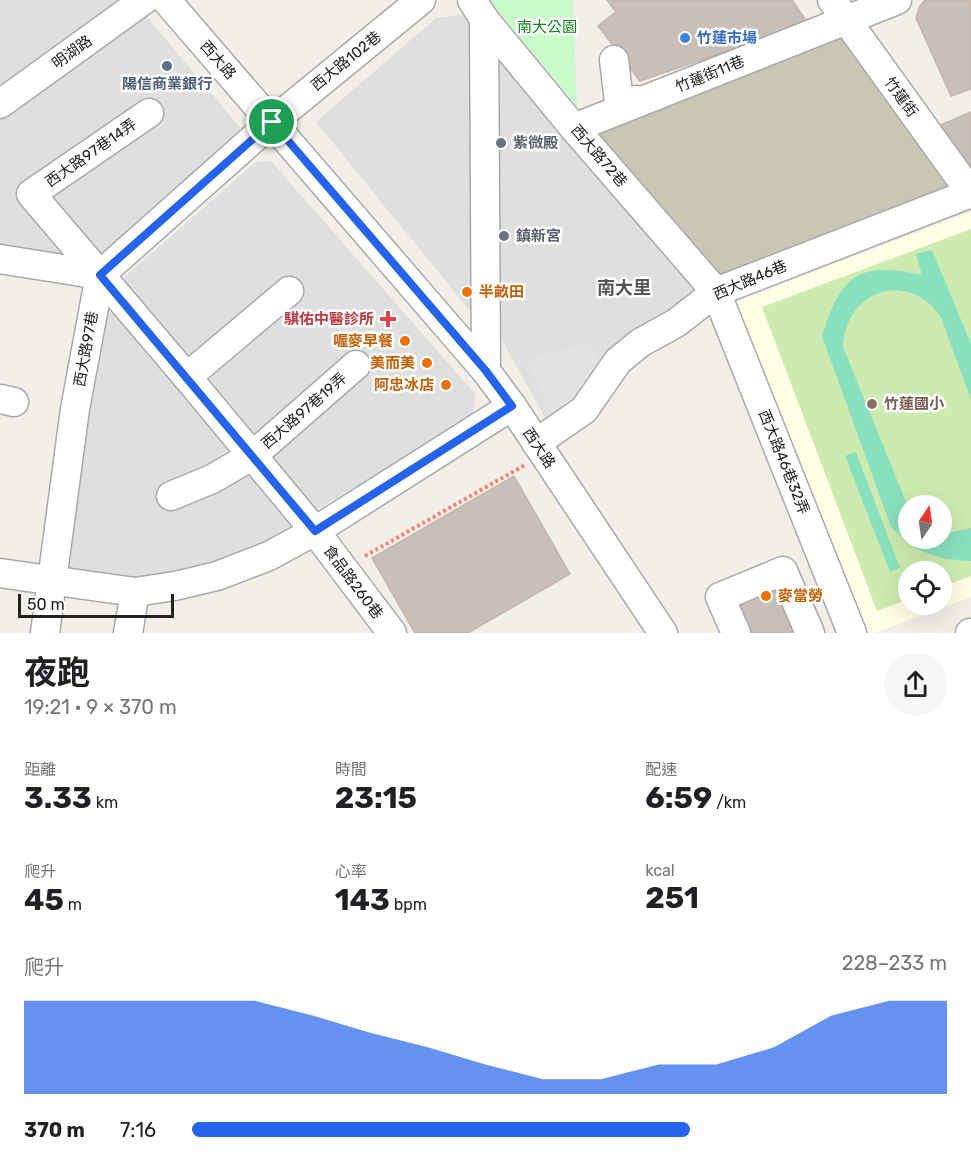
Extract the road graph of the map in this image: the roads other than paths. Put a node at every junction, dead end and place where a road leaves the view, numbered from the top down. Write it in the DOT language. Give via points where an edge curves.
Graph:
graph roads {
  1 [pos="144,0"];
  2 [pos="166,0"];
  3 [pos="421,0"];
  4 [pos="897,0"];
  5 [pos="478,9"];
  6 [pos="839,10"];
  7 [pos="614,60"];
  8 [pos="0,104"];
  9 [pos="620,110"];
  10 [pos="149,113"];
  11 [pos="272,122"];
  12 [pos="574,128"];
  13 [pos="971,193"];
  14 [pos="0,259"];
  15 [pos="100,275"];
  16 [pos="289,291"];
  17 [pos="716,292"];
  18 [pos="356,366"];
  19 [pos="486,371"];
  20 [pos="187,376"];
  21 [pos="512,406"];
  22 [pos="540,449"];
  23 [pos="252,456"];
  24 [pos="171,496"];
  25 [pos="315,531"];
  26 [pos="0,573"];
  27 [pos="53,581"];
  28 [pos="135,592"];
  29 [pos="45,633"];
  30 [pos="128,633"];
  31 [pos="392,633"];
  32 [pos="663,633"];
  33 [pos="736,633"];
  34 [pos="810,633"];
  35 [pos="852,633"];
  1 -- 8 [label="street, 明湖路"];
  2 -- 11 [label="street, 西大路"];
  3 -- 11 [label="street, 西大路102巷"];
  4 -- 6 [label="street, 竹蓮街11巷"];
  5 -- 12 [label="street, 西大路72巷"];
  5 -- 19 [label="street, 西大路72巷"];
  6 -- 9 [label="street, 竹蓮街11巷"];
  6 -- 13 [label="street, 竹蓮街"];
  7 -- 9 [label="street"];
  9 -- 12 [label="street, 竹蓮街11巷"];
  10 -- 15 [label="street, 西大路97巷14弄" via="31,194"];
  11 -- 15 [label="street"];
  11 -- 19 [label="street, 西大路"];
  12 -- 17 [label="street, 西大路72巷"];
  13 -- 17 [label="street, 西大路46巷"];
  14 -- 15 [label="street"];
  15 -- 20 [label="street, 西大路97巷19弄"];
  15 -- 27 [label="street, 西大路97巷" via="75,409"];
  16 -- 20 [label="street"];
  17 -- 22 [label="street, 西大路46巷" via="618,361 584,410"];
  17 -- 35 [label="street, 西大路46巷32弄"];
  18 -- 23 [label="street, 西大路97巷19弄"];
  19 -- 21 [label="street, 西大路"];
  20 -- 23 [label="street, 西大路97巷19弄"];
  21 -- 22 [label="street, 西大路"];
  21 -- 25 [label="street"];
  22 -- 32 [label="street, 西大路"];
  23 -- 24 [label="street, 西大路97巷19弄"];
  23 -- 25 [label="street, 西大路97巷19弄"];
  25 -- 28 [label="street" via="269,556 217,576"];
  25 -- 31 [label="street, 食品路260巷"];
  26 -- 27 [label="street"];
  27 -- 28 [label="street"];
  27 -- 29 [label="street, 西大路97巷"];
  28 -- 30 [label="street"];
  33 -- 34 [label="street" via="720,597 783,571"];
}
